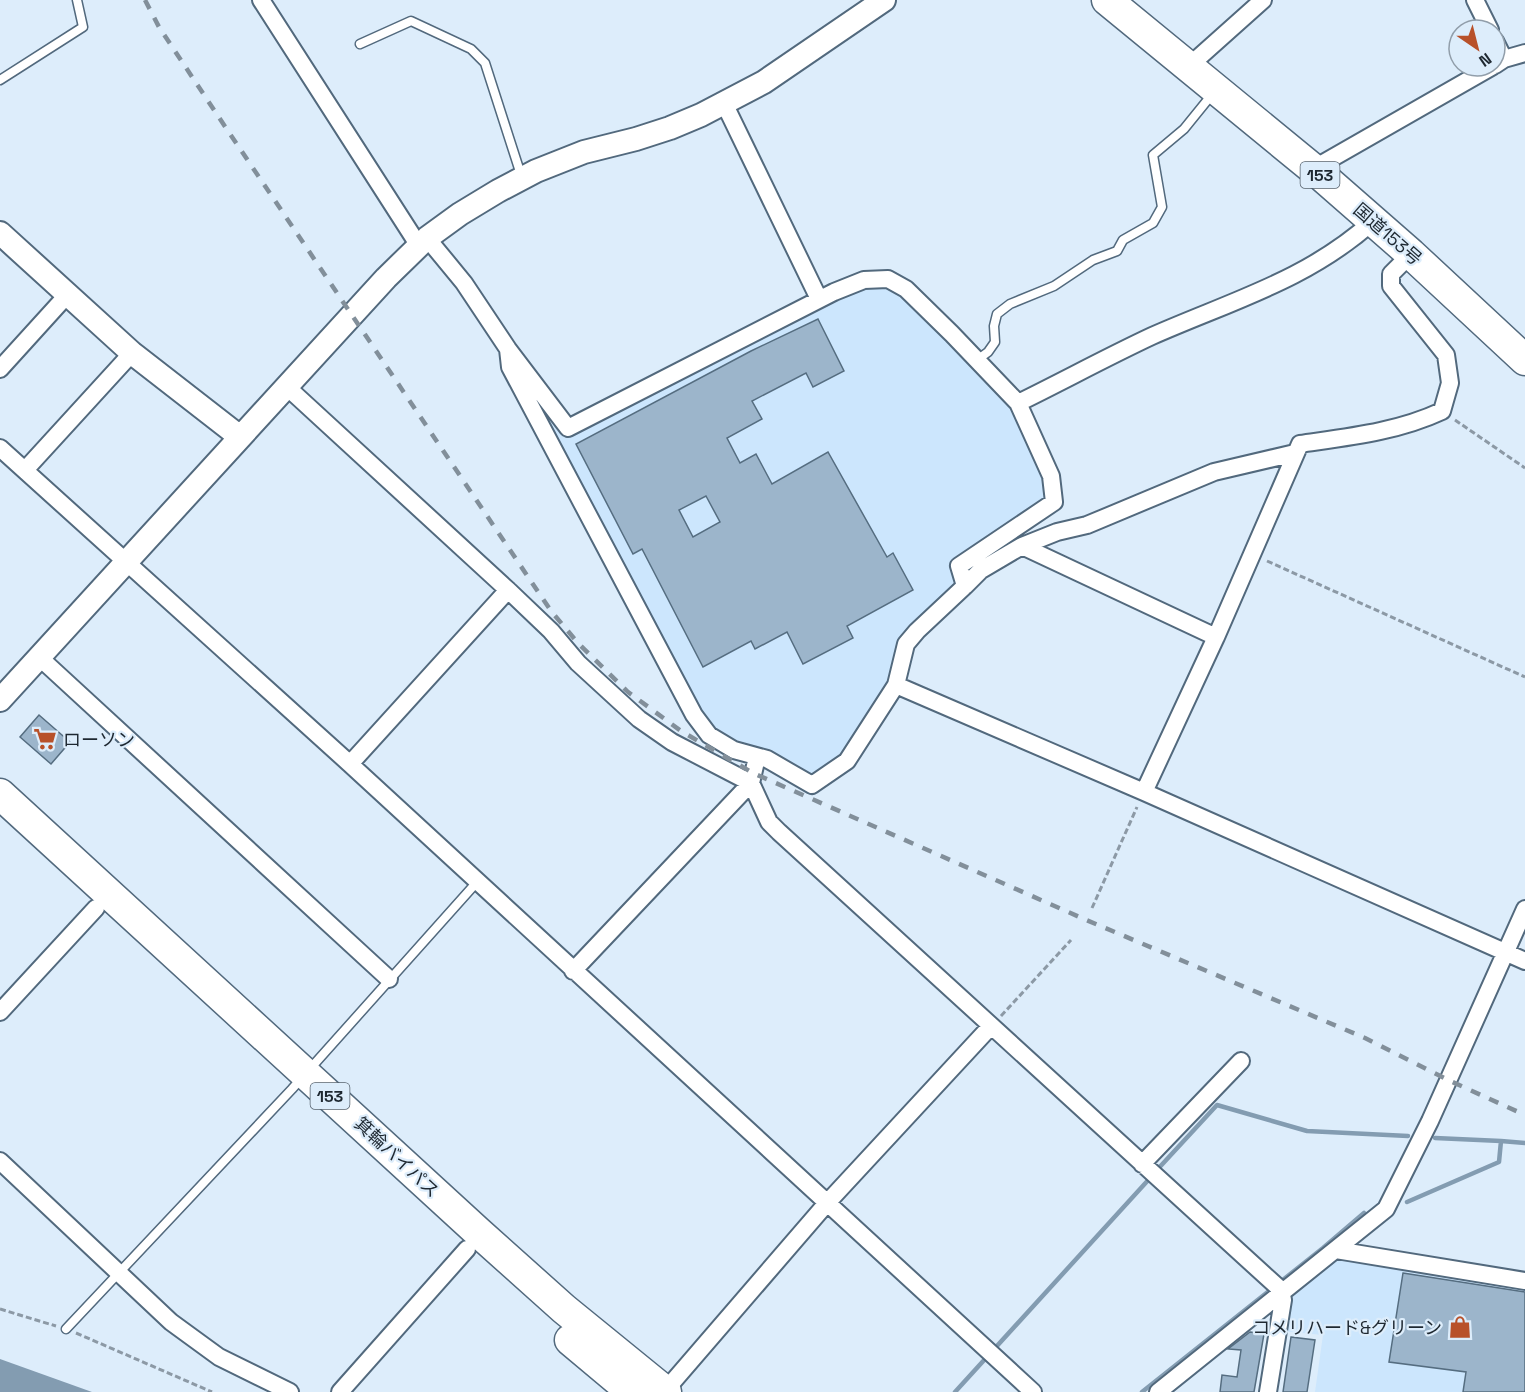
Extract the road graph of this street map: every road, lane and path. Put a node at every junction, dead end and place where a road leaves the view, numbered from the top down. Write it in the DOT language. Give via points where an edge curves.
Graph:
graph roads {
  1 [pos="77,0"];
  2 [pos="261,0"];
  3 [pos="884,0"];
  4 [pos="1107,0"];
  5 [pos="1263,0"];
  6 [pos="1475,0"];
  7 [pos="1484,18"];
  8 [pos="360,44"];
  9 [pos="1525,53"];
  10 [pos="1507,59"];
  11 [pos="1188,67"];
  12 [pos="1471,78"];
  13 [pos="0,80"];
  14 [pos="1216,90"];
  15 [pos="724,103"];
  16 [pos="1313,169"];
  17 [pos="522,179"];
  18 [pos="1373,221"];
  19 [pos="0,233"];
  20 [pos="423,242"];
  21 [pos="1411,254"];
  22 [pos="68,294"];
  23 [pos="819,299"];
  24 [pos="508,349"];
  25 [pos="132,353"];
  26 [pos="977,360"];
  27 [pos="1525,360"];
  28 [pos="0,369"];
  29 [pos="287,387"];
  30 [pos="1018,404"];
  31 [pos="1442,411"];
  32 [pos="240,437"];
  33 [pos="0,448"];
  34 [pos="1295,453"];
  35 [pos="1525,468"];
  36 [pos="25,470"];
  37 [pos="1022,546"];
  38 [pos="1252,555"];
  39 [pos="127,563"];
  40 [pos="965,586"];
  41 [pos="508,590"];
  42 [pos="1216,637"];
  43 [pos="39,657"];
  44 [pos="1525,677"];
  45 [pos="896,685"];
  46 [pos="0,700"];
  47 [pos="757,757"];
  48 [pos="350,764"];
  49 [pos="751,783"];
  50 [pos="1144,792"];
  51 [pos="0,794"];
  52 [pos="0,820"];
  53 [pos="477,882"];
  54 [pos="96,908"];
  55 [pos="1092,908"];
  56 [pos="1525,909"];
  57 [pos="1071,940"];
  58 [pos="1506,952"];
  59 [pos="1525,961"];
  60 [pos="573,971"];
  61 [pos="389,980"];
  62 [pos="0,1012"];
  63 [pos="991,1026"];
  64 [pos="1241,1061"];
  65 [pos="299,1081"];
  66 [pos="0,1161"];
  67 [pos="1150,1172"];
  68 [pos="827,1203"];
  69 [pos="467,1249"];
  70 [pos="1336,1250"];
  71 [pos="118,1272"];
  72 [pos="1525,1281"];
  73 [pos="1277,1287"];
  74 [pos="0,1309"];
  75 [pos="66,1329"];
  76 [pos="212,1392"];
  77 [pos="290,1392"];
  78 [pos="340,1392"];
  79 [pos="632,1392"];
  80 [pos="665,1392"];
  81 [pos="1033,1392"];
  82 [pos="1158,1392"];
  83 [pos="1268,1392"];
  1 -- 13 [label="lane" via="83,27"];
  2 -- 20 [label="street"];
  3 -- 15 [label="street" via="764,82"];
  4 -- 11 [label="highway, 国道153号 / 153"];
  5 -- 11 [label="street"];
  6 -- 7 [label="street"];
  8 -- 17 [label="lane" via="411,21 471,49 485,63"];
  9 -- 10 [label="street"];
  11 -- 14 [label="highway, 国道153号 / 153"];
  12 -- 16 [label="street"];
  14 -- 16 [label="highway, 国道153号 / 153"];
  14 -- 26 [label="lane" via="1184,129 1153,155 1162,207 1153,223 1123,240 1117,250 997,314 995,342"];
  15 -- 17 [label="street" via="670,128 584,152"];
  15 -- 23 [label="street"];
  16 -- 18 [label="highway, 国道153号 / 153"];
  17 -- 20 [label="street" via="460,214"];
  18 -- 21 [label="highway, 国道153号 / 153"];
  18 -- 30 [label="street" via="1336,252 1275,286 1152,336"];
  19 -- 22 [label="street"];
  20 -- 24 [label="street" via="464,283"];
  20 -- 29 [label="street"];
  21 -- 27 [label="highway, 国道153号 / 153"];
  21 -- 31 [label="street" via="1391,274 1391,286 1446,355 1450,383"];
  22 -- 25 [label="street"];
  22 -- 28 [label="street"];
  23 -- 24 [label="street" via="568,428"];
  23 -- 26 [label="street" via="864,280 888,279 906,289"];
  24 -- 47 [label="street" via="510,368 694,715 709,735 734,750"];
  25 -- 32 [label="street"];
  25 -- 36 [label="street"];
  26 -- 30 [label="street"];
  29 -- 32 [label="street"];
  29 -- 41 [label="street"];
  30 -- 40 [label="street" via="1052,476 1053,502 960,566"];
  31 -- 34 [label="street" via="1388,430 1300,444"];
  31 -- 35 [label="path"];
  32 -- 39 [label="street"];
  33 -- 36 [label="street"];
  34 -- 37 [label="street" via="1214,472 1087,525"];
  34 -- 38 [label="street"];
  36 -- 39 [label="street"];
  37 -- 40 [label="street" via="981,570"];
  37 -- 42 [label="street"];
  38 -- 42 [label="street"];
  38 -- 44 [label="path"];
  39 -- 43 [label="street"];
  39 -- 48 [label="street"];
  40 -- 45 [label="street" via="906,644"];
  41 -- 48 [label="street"];
  41 -- 49 [label="street" via="639,719 672,742"];
  42 -- 50 [label="street"];
  43 -- 46 [label="street"];
  43 -- 61 [label="street"];
  45 -- 47 [label="street" via="847,761 812,785"];
  45 -- 50 [label="street"];
  47 -- 49 [label="street"];
  48 -- 53 [label="street"];
  49 -- 60 [label="street"];
  49 -- 63 [label="street" via="779,832"];
  50 -- 55 [label="path"];
  50 -- 58 [label="street"];
  51 -- 65 [label="highway, 箕輪バイパス / 153"];
  52 -- 54 [label="highway, 箕輪バイパス / 153"];
  53 -- 60 [label="street"];
  53 -- 61 [label="lane"];
  54 -- 62 [label="street"];
  54 -- 65 [label="highway, 箕輪バイパス / 153"];
  56 -- 58 [label="street"];
  57 -- 63 [label="path"];
  58 -- 59 [label="street"];
  58 -- 70 [label="street" via="1386,1209"];
  60 -- 68 [label="street"];
  61 -- 65 [label="lane"];
  63 -- 67 [label="street"];
  63 -- 68 [label="street"];
  64 -- 67 [label="street"];
  65 -- 69 [label="highway, 箕輪バイパス / 153"];
  65 -- 71 [label="lane"];
  65 -- 80 [label="highway, 箕輪バイパス / 153"];
  66 -- 71 [label="street"];
  67 -- 73 [label="street"];
  68 -- 80 [label="street"];
  68 -- 81 [label="street"];
  69 -- 78 [label="street"];
  69 -- 79 [label="highway, 箕輪バイパス / 153"];
  70 -- 72 [label="street"];
  70 -- 73 [label="street"];
  71 -- 75 [label="lane"];
  71 -- 77 [label="street" via="171,1322 219,1357"];
  73 -- 82 [label="street"];
  73 -- 83 [label="street" via="1283,1300"];
  74 -- 75 [label="path"];
  75 -- 76 [label="path"];
}
